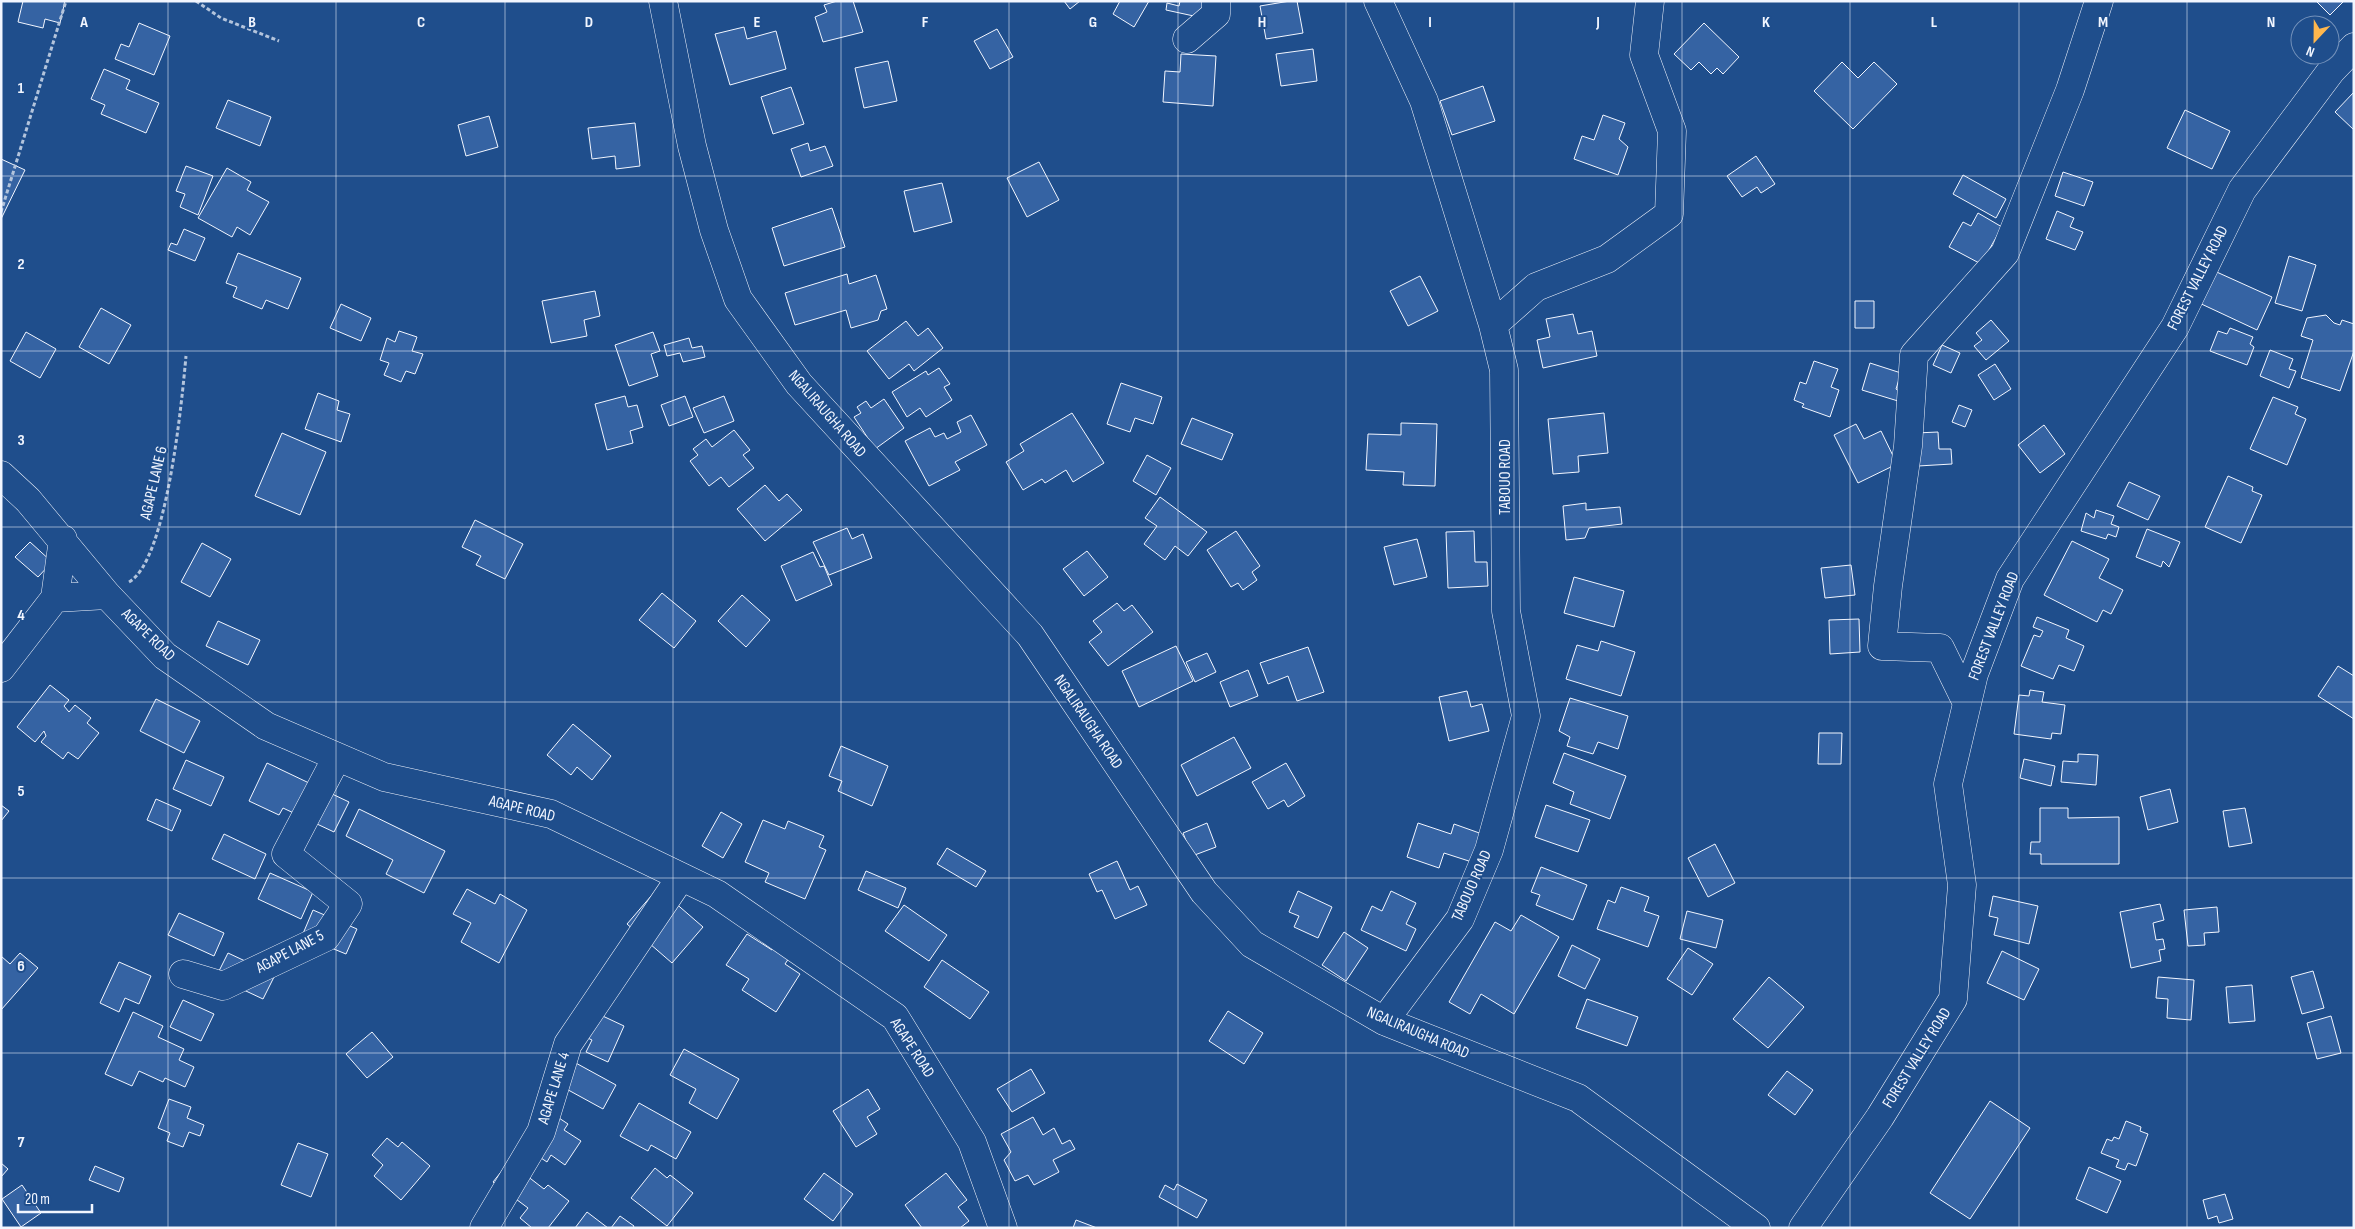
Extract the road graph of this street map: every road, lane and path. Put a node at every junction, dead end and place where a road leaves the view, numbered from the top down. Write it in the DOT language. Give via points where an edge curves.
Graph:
graph roads {
  1 [pos="66,1"];
  2 [pos="196,1"];
  3 [pos="664,1"];
  4 [pos="1216,1"];
  5 [pos="1378,1"];
  6 [pos="1650,1"];
  7 [pos="2099,1"];
  8 [pos="1187,39"];
  9 [pos="279,41"];
  10 [pos="2354,47"];
  11 [pos="1,212"];
  12 [pos="1493,325"];
  13 [pos="186,356"];
  14 [pos="1,475"];
  15 [pos="63,539"];
  16 [pos="107,595"];
  17 [pos="54,598"];
  18 [pos="1,668"];
  19 [pos="1967,703"];
  20 [pos="337,757"];
  21 [pos="681,877"];
  22 [pos="183,974"];
  23 [pos="1384,1021"];
  24 [pos="484,1228"];
  25 [pos="1003,1228"];
  26 [pos="1756,1228"];
  27 [pos="1802,1228"];
  1 -- 11 [label="path"];
  2 -- 9 [label="path" via="221,18"];
  3 -- 23 [label="street, NGALIRAUGHA ROAD" via="692,146 714,230 738,299 799,384 1030,635 1204,892 1252,944"];
  4 -- 8 [label="street" via="1216,14"];
  5 -- 12 [label="street, TABOUO ROAD" via="1424,101"];
  6 -- 12 [label="street" via="1644,56 1672,131 1669,214 1607,259 1536,287"];
  7 -- 19 [label="street" via="2070,90 2005,252 1914,355 1908,446 1882,646 1940,648"];
  10 -- 19 [label="street, FOREST VALLEY ROAD" via="2331,71 2242,190 2175,327 2010,579 1974,674"];
  12 -- 23 [label="street, TABOUO ROAD" via="1504,370 1506,611 1526,716 1490,850 1460,919"];
  13 -- 16 [label="path, AGAPE LANE 6" via="181,418 166,496 149,555 137,577"];
  14 -- 15 [label="street, AGAPE ROAD"];
  15 -- 16 [label="street, AGAPE ROAD"];
  15 -- 17 [label="street"];
  16 -- 17 [label="street"];
  16 -- 20 [label="street, AGAPE ROAD" via="165,656 266,726"];
  17 -- 18 [label="street"];
  19 -- 27 [label="street, FOREST VALLEY ROAD" via="1948,784 1962,885 1953,999 1880,1117"];
  20 -- 21 [label="street, AGAPE ROAD" via="384,777 551,814"];
  20 -- 22 [label="street, AGAPE LANE 5" via="286,854 348,904 326,937 223,986"];
  21 -- 24 [label="street, AGAPE LANE 4" via="568,1044 541,1132"];
  21 -- 25 [label="street, AGAPE ROAD" via="717,894 894,1017 972,1142"];
  23 -- 26 [label="street, NGALIRAUGHA ROAD" via="1578,1098"];
}
